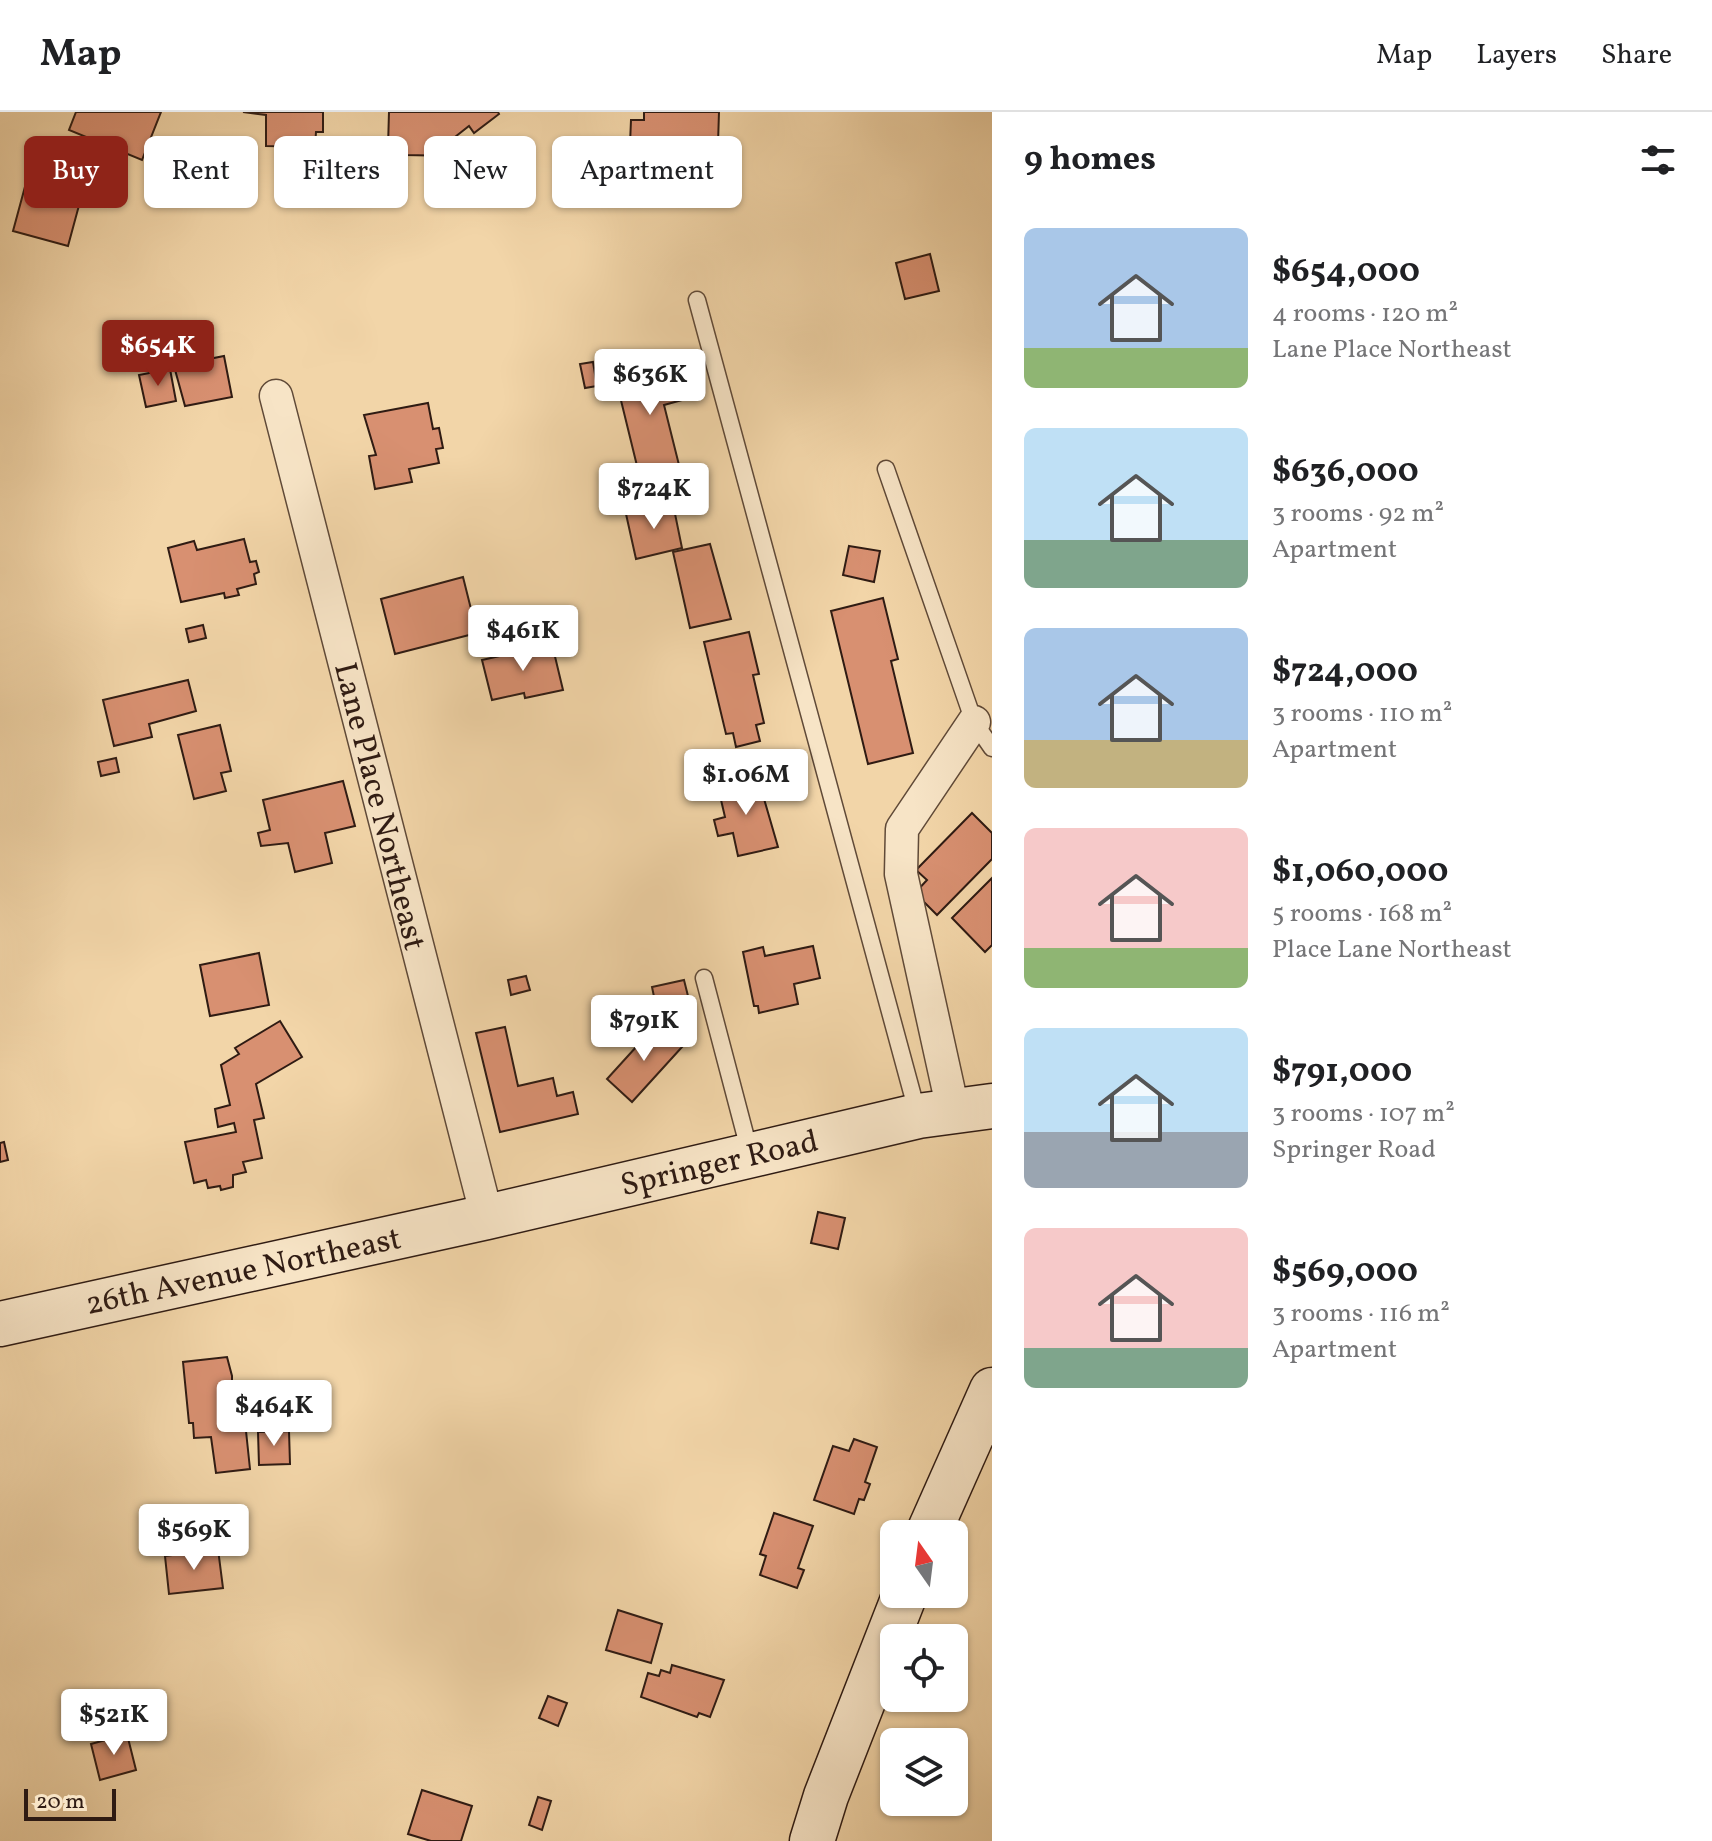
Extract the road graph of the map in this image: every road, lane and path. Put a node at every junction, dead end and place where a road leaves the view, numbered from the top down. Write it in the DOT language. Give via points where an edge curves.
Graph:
graph roads {
  1 [pos="697,300"];
  2 [pos="276,396"];
  3 [pos="886,469"];
  4 [pos="983,735"];
  5 [pos="704,978"];
  6 [pos="954,1110"];
  7 [pos="750,1154"];
  8 [pos="487,1217"];
  9 [pos="0,1324"];
  10 [pos="992,1390"];
  11 [pos="934,1520"];
  12 [pos="900,1608"];
  13 [pos="812,1841"];
  1 -- 6 [label="lane"];
  2 -- 8 [label="street, Lane Place Northeast"];
  3 -- 4 [label="lane"];
  4 -- 6 [label="street" via="902,829 901,874"];
  5 -- 7 [label="lane"];
  6 -- 7 [label="street, Springer Road"];
  7 -- 8 [label="street, Springer Road"];
  8 -- 9 [label="street, 26th Avenue Northeast"];
  10 -- 11 [label="street"];
  12 -- 13 [label="street"];
}
